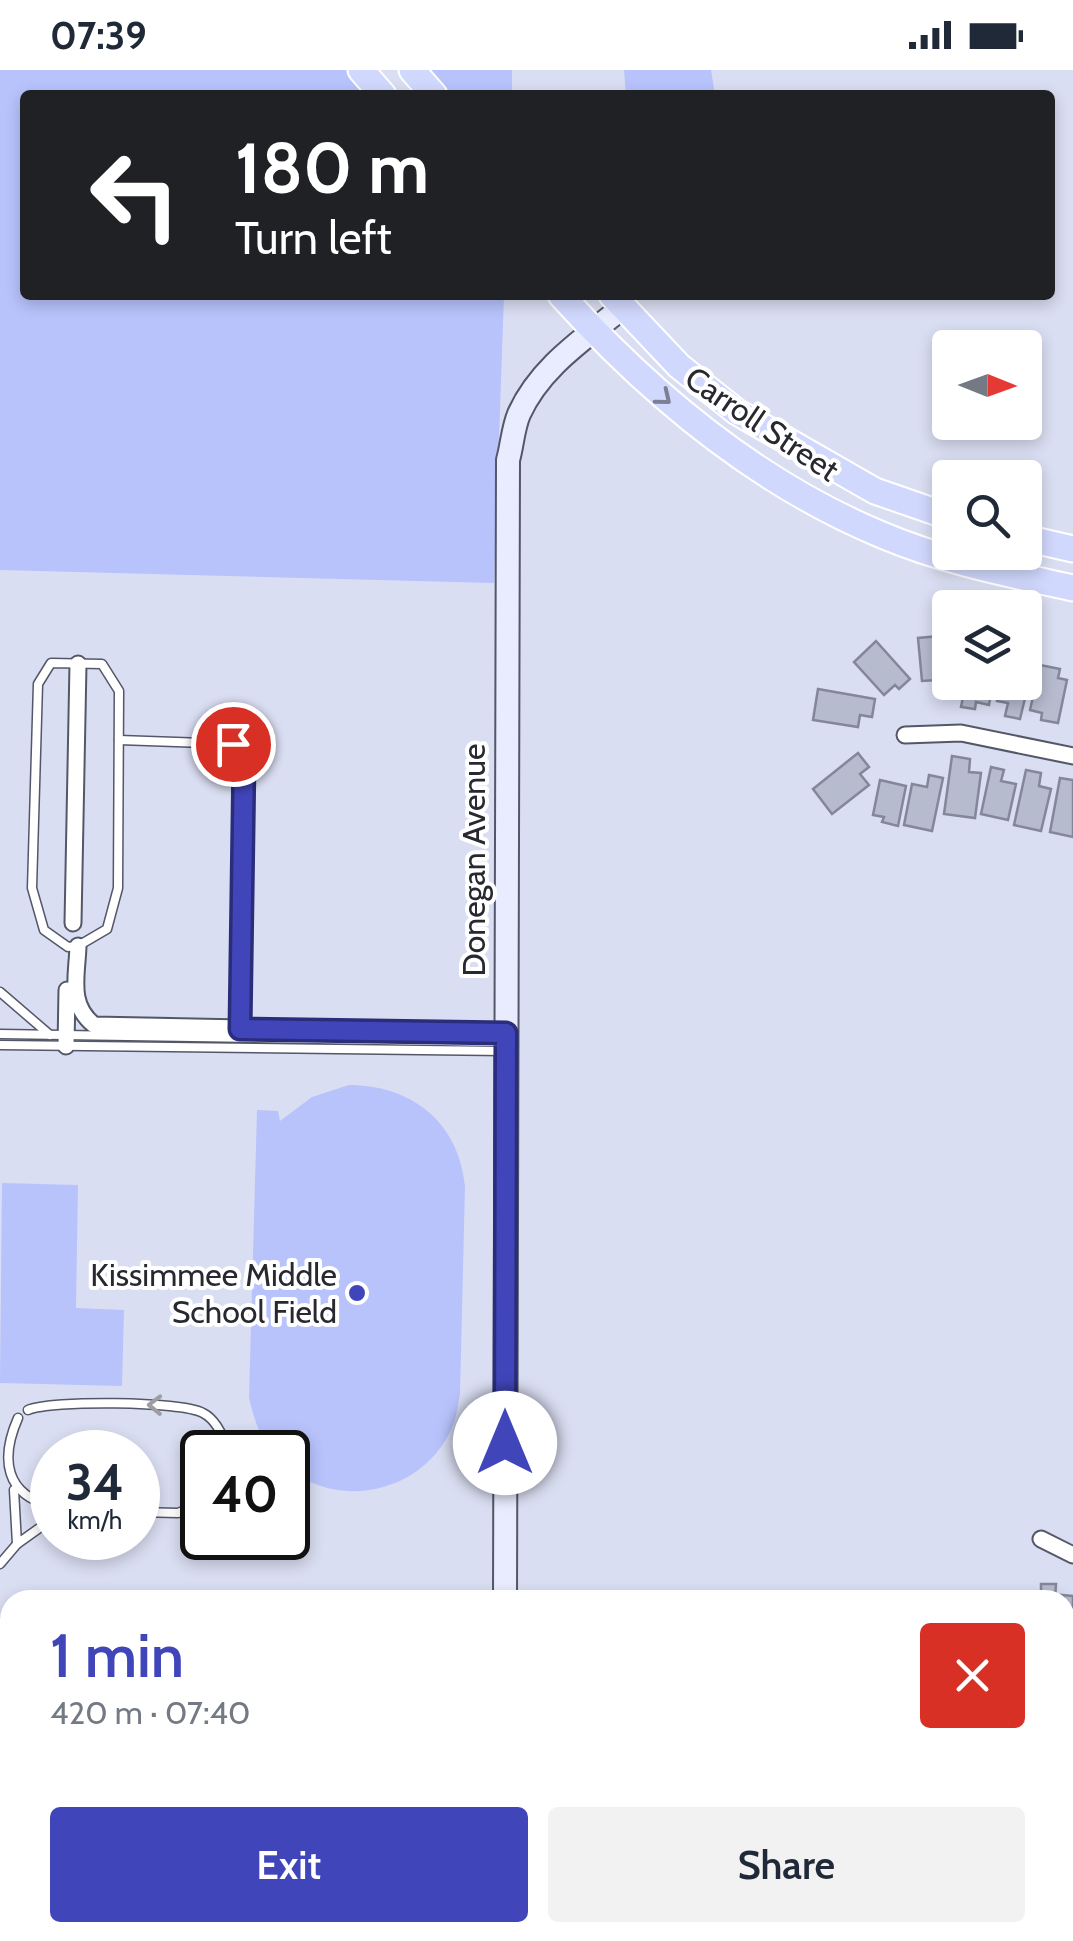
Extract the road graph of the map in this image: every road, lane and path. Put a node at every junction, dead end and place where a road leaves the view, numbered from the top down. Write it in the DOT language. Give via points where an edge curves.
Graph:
graph roads {
  1 [pos="361,70"];
  2 [pos="412,70"];
  3 [pos="379,90"];
  4 [pos="430,90"];
  5 [pos="566,300"];
  6 [pos="617,301"];
  7 [pos="594,331"];
  8 [pos="932,511"];
  9 [pos="1042,542"];
  10 [pos="1073,549"];
  11 [pos="1073,588"];
  12 [pos="78,664"];
  13 [pos="905,736"];
  14 [pos="119,740"];
  15 [pos="1073,756"];
  16 [pos="73,924"];
  17 [pos="73,946"];
  18 [pos="2,995"];
  19 [pos="0,1034"];
  20 [pos="240,1038"];
  21 [pos="61,1039"];
  22 [pos="506,1042"];
  23 [pos="0,1045"];
  24 [pos="28,1410"];
  25 [pos="18,1418"];
  26 [pos="219,1430"];
  27 [pos="14,1490"];
  28 [pos="30,1497"];
  29 [pos="30,1535"];
  30 [pos="1041,1540"];
  31 [pos="17,1544"];
  32 [pos="1073,1555"];
  33 [pos="0,1564"];
  34 [pos="505,1590"];
  1 -- 3 [label="main road"];
  2 -- 4 [label="main road"];
  5 -- 7 [label="main road, Carroll Street"];
  6 -- 7 [label="street, Donegan Avenue"];
  6 -- 8 [label="main road" via="679,366 738,412 875,491"];
  7 -- 11 [label="main road, Carroll Street, one-way" via="708,434 801,496 883,536"];
  7 -- 22 [label="street, Donegan Avenue" via="540,378 518,416 508,460"];
  9 -- 10 [label="main road"];
  12 -- 14 [label="lane" via="102,664 119,691"];
  12 -- 16 [label="street"];
  12 -- 17 [label="lane" via="52,663 38,684 32,888 44,930"];
  13 -- 15 [label="street" via="961,732"];
  14 -- 17 [label="lane" via="118,888 107,929"];
  14 -- 20 [label="lane" via="233,744 244,758"];
  17 -- 20 [label="street" via="76,1004 94,1024"];
  17 -- 21 [label="street"];
  18 -- 21 [label="lane"];
  19 -- 21 [label="lane"];
  20 -- 21 [label="lane"];
  20 -- 22 [label="street"];
  21 -- 23 [label="lane"];
  22 -- 34 [label="street, Donegan Avenue"];
  26 -- 24 [label="lane, one-way" via="205,1413 168,1405"];
  25 -- 27 [label="lane" via="1,1454"];
  27 -- 28 [label="lane"];
  27 -- 31 [label="lane"];
  29 -- 31 [label="lane"];
  30 -- 32 [label="street"];
  31 -- 33 [label="lane"];
}
